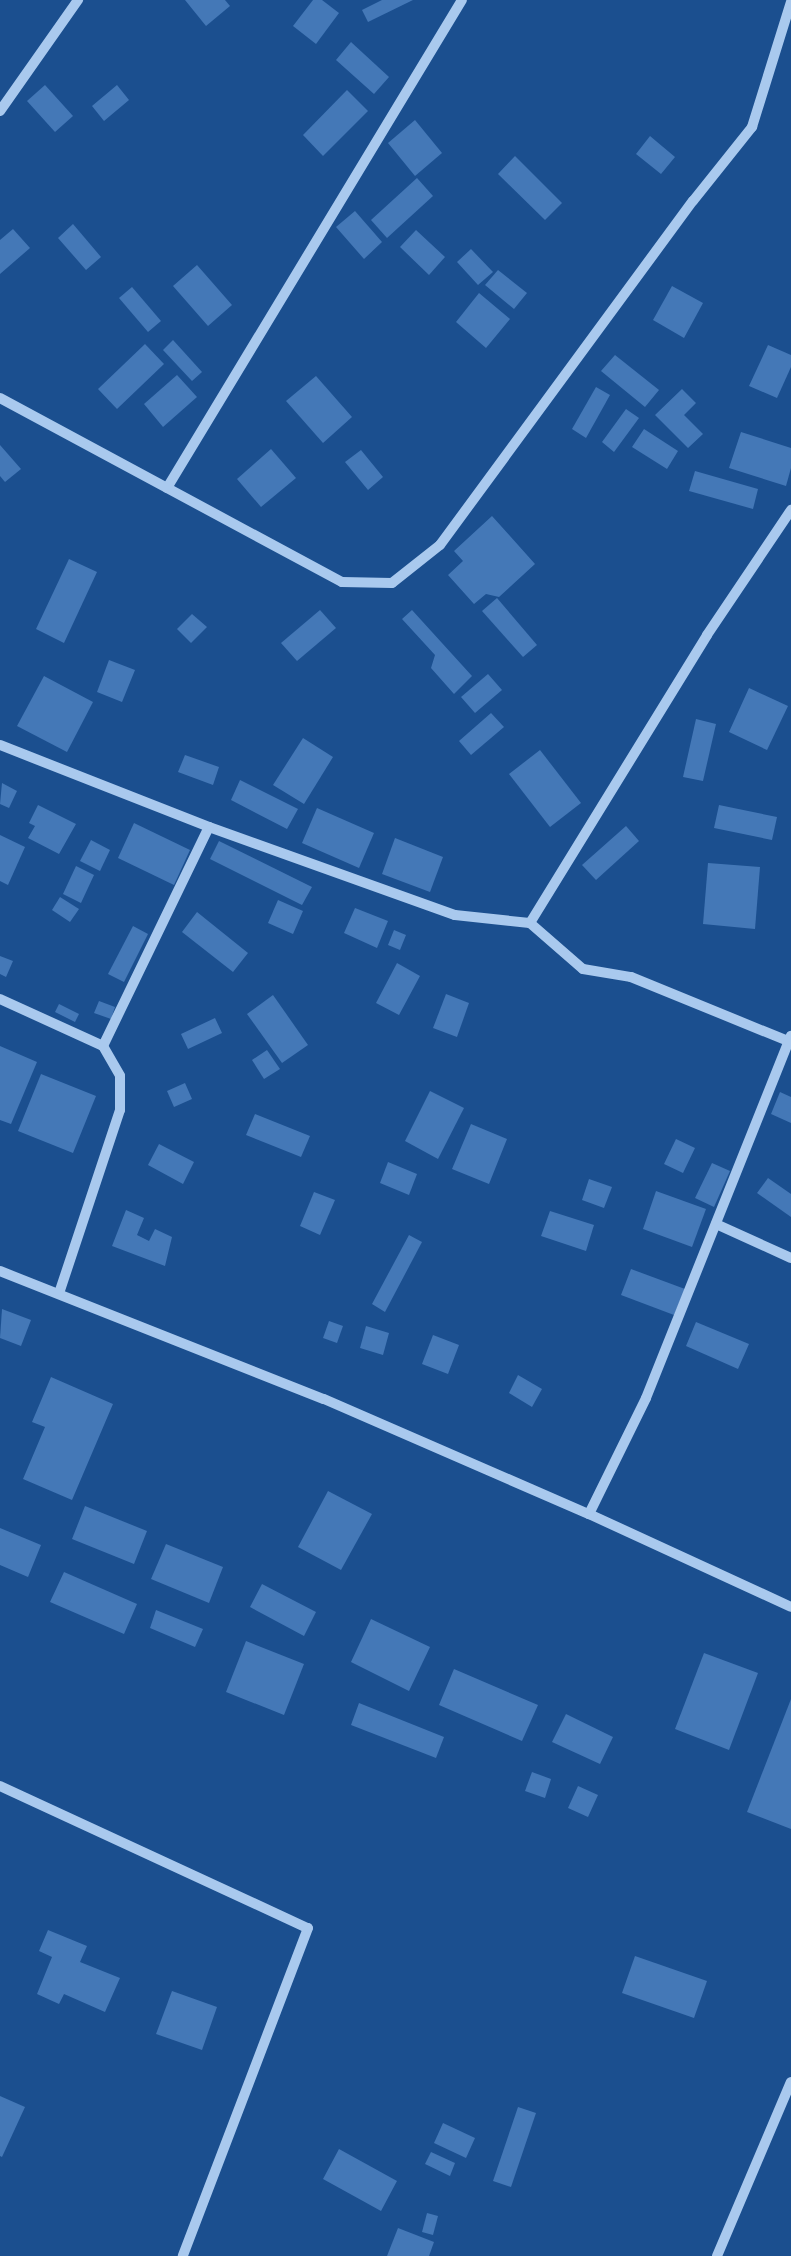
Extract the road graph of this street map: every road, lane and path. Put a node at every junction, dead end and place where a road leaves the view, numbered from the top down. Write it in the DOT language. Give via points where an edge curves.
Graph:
graph roads {
  1 [pos="78,0"];
  2 [pos="462,0"];
  3 [pos="791,2"];
  4 [pos="0,111"];
  5 [pos="0,398"];
  6 [pos="167,488"];
  7 [pos="791,510"];
  8 [pos="0,745"];
  9 [pos="210,827"];
  10 [pos="530,923"];
  11 [pos="0,999"];
  12 [pos="789,1039"];
  13 [pos="103,1046"];
  14 [pos="716,1224"];
  15 [pos="791,1258"];
  16 [pos="0,1271"];
  17 [pos="60,1293"];
  18 [pos="590,1514"];
  19 [pos="791,1607"];
  20 [pos="0,1786"];
  21 [pos="791,2082"];
  22 [pos="183,2256"];
  23 [pos="717,2256"];
  1 -- 4 [label="street"];
  2 -- 6 [label="street"];
  3 -- 6 [label="street" via="752,127 693,201 440,545 400,577 392,583 342,582"];
  5 -- 6 [label="street"];
  7 -- 10 [label="street" via="707,635"];
  8 -- 9 [label="street"];
  9 -- 10 [label="street" via="455,915"];
  9 -- 13 [label="street"];
  10 -- 12 [label="street" via="583,969 631,977"];
  11 -- 13 [label="street"];
  12 -- 14 [label="street"];
  13 -- 17 [label="street" via="120,1076 120,1110"];
  14 -- 15 [label="street"];
  14 -- 18 [label="street" via="646,1398"];
  16 -- 17 [label="street"];
  17 -- 18 [label="street" via="324,1399"];
  18 -- 19 [label="street"];
  20 -- 22 [label="street" via="309,1928"];
  21 -- 23 [label="street"];
}
